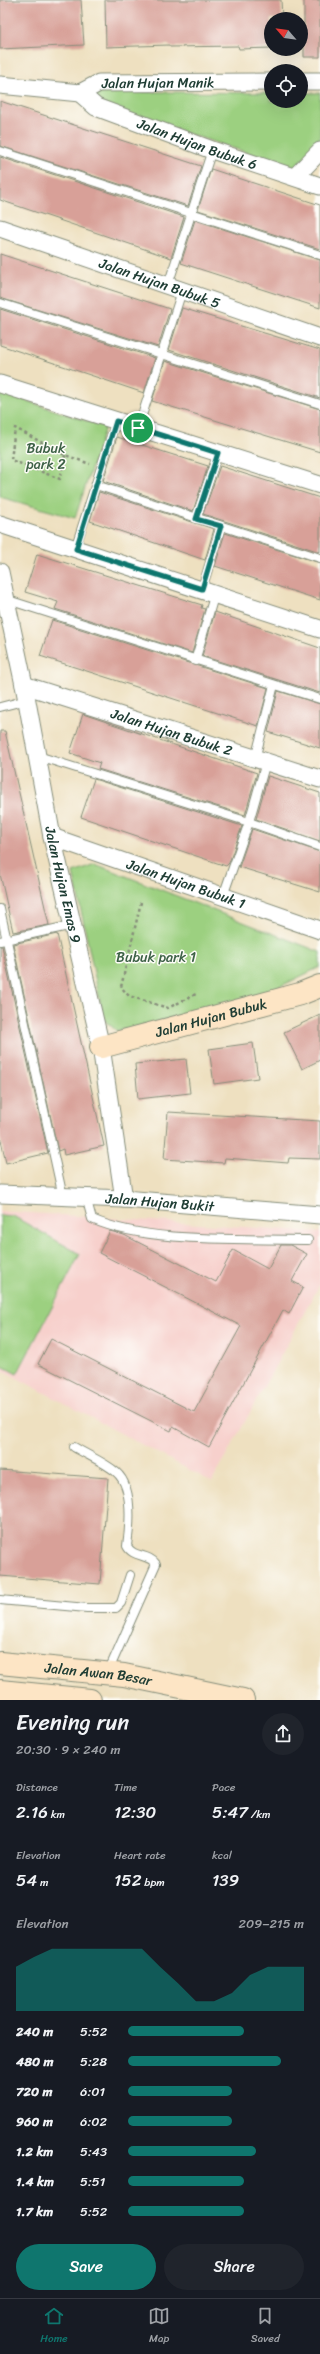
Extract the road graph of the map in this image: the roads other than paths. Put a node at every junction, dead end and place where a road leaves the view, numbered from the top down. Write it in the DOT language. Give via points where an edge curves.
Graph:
graph roads {
  1 [pos="308,81"];
  2 [pos="320,81"];
  3 [pos="264,82"];
  4 [pos="0,85"];
  5 [pos="80,93"];
  6 [pos="212,150"];
  7 [pos="0,151"];
  8 [pos="320,151"];
  9 [pos="295,177"];
  10 [pos="320,186"];
  11 [pos="192,213"];
  12 [pos="0,228"];
  13 [pos="320,255"];
  14 [pos="175,288"];
  15 [pos="0,303"];
  16 [pos="320,338"];
  17 [pos="161,354"];
  18 [pos="0,384"];
  19 [pos="320,404"];
  20 [pos="116,421"];
  21 [pos="138,428"];
  22 [pos="218,453"];
  23 [pos="320,485"];
  24 [pos="96,486"];
  25 [pos="196,519"];
  26 [pos="0,524"];
  27 [pos="221,526"];
  28 [pos="76,549"];
  29 [pos="320,558"];
  30 [pos="0,572"];
  31 [pos="208,591"];
  32 [pos="8,600"];
  33 [pos="320,629"];
  34 [pos="195,661"];
  35 [pos="274,685"];
  36 [pos="26,693"];
  37 [pos="320,699"];
  38 [pos="0,707"];
  39 [pos="38,756"];
  40 [pos="260,761"];
  41 [pos="320,779"];
  42 [pos="248,822"];
  43 [pos="52,837"];
  44 [pos="320,847"];
  45 [pos="222,896"];
  46 [pos="0,909"];
  47 [pos="72,925"];
  48 [pos="320,930"];
  49 [pos="4,941"];
  50 [pos="320,986"];
  51 [pos="101,1047"];
  52 [pos="0,1194"];
  53 [pos="63,1197"];
  54 [pos="86,1198"];
  55 [pos="124,1199"];
  56 [pos="320,1215"];
  57 [pos="308,1240"];
  58 [pos="74,1447"];
  59 [pos="130,1575"];
  60 [pos="0,1600"];
  61 [pos="0,1663"];
  62 [pos="116,1674"];
  63 [pos="0,1691"];
  64 [pos="90,1700"];
  65 [pos="243,1700"];
  1 -- 2 [label="street"];
  3 -- 5 [label="street, Jalan Hujan Manik" via="99,83"];
  4 -- 5 [label="street"];
  5 -- 6 [label="street, Jalan Hujan Bubuk 6" via="96,107"];
  6 -- 9 [label="street, Jalan Hujan Bubuk 6"];
  6 -- 11 [label="lane"];
  7 -- 11 [label="lane"];
  8 -- 9 [label="street"];
  9 -- 10 [label="street, Jalan Hujan Bubuk 6"];
  11 -- 13 [label="lane"];
  11 -- 14 [label="lane"];
  12 -- 14 [label="street, Jalan Hujan Bubuk 5"];
  14 -- 16 [label="street, Jalan Hujan Bubuk 5"];
  14 -- 17 [label="lane"];
  15 -- 17 [label="lane"];
  17 -- 19 [label="lane"];
  17 -- 21 [label="lane"];
  18 -- 20 [label="street"];
  20 -- 21 [label="street"];
  20 -- 24 [label="lane"];
  21 -- 22 [label="street"];
  22 -- 23 [label="street"];
  22 -- 25 [label="lane"];
  24 -- 25 [label="lane"];
  24 -- 28 [label="lane"];
  25 -- 27 [label="lane"];
  26 -- 28 [label="street"];
  27 -- 29 [label="lane"];
  27 -- 31 [label="lane"];
  28 -- 31 [label="street"];
  30 -- 32 [label="street, Jalan Hujan Emas 9"];
  31 -- 33 [label="street"];
  31 -- 34 [label="lane"];
  32 -- 34 [label="lane"];
  32 -- 36 [label="street, Jalan Hujan Emas 9"];
  34 -- 35 [label="lane"];
  35 -- 37 [label="lane"];
  35 -- 40 [label="lane"];
  36 -- 38 [label="lane"];
  36 -- 39 [label="street, Jalan Hujan Emas 9"];
  36 -- 40 [label="street, Jalan Hujan Bubuk 2"];
  39 -- 42 [label="lane"];
  39 -- 43 [label="street, Jalan Hujan Emas 9"];
  40 -- 41 [label="street, Jalan Hujan Bubuk 2"];
  40 -- 42 [label="lane"];
  42 -- 44 [label="lane"];
  42 -- 45 [label="lane"];
  43 -- 45 [label="street, Jalan Hujan Bubuk 1"];
  43 -- 47 [label="street, Jalan Hujan Emas 9"];
  45 -- 48 [label="street, Jalan Hujan Bubuk 1"];
  46 -- 49 [label="lane"];
  47 -- 49 [label="lane"];
  47 -- 51 [label="street, Jalan Hujan Emas 9"];
  49 -- 53 [label="lane"];
  50 -- 51 [label="main road, Jalan Hujan Bubuk" via="300,994"];
  51 -- 55 [label="street, Jalan Hujan Emas 9"];
  52 -- 53 [label="street, Jalan Hujan Bukit"];
  53 -- 54 [label="street, Jalan Hujan Bukit"];
  54 -- 55 [label="street, Jalan Hujan Bukit"];
  54 -- 57 [label="lane" via="92,1219 106,1225 169,1236"];
  55 -- 56 [label="street, Jalan Hujan Bukit"];
  58 -- 62 [label="lane" via="116,1472 125,1483 129,1530 127,1546 134,1554 146,1557 156,1564"];
  59 -- 60 [label="lane" via="121,1602 116,1608"];
  61 -- 62 [label="main road, Jalan Awan Besar"];
  62 -- 65 [label="main road, Jalan Awan Besar"];
  63 -- 64 [label="main road, Jalan Awan Besar"];
}
